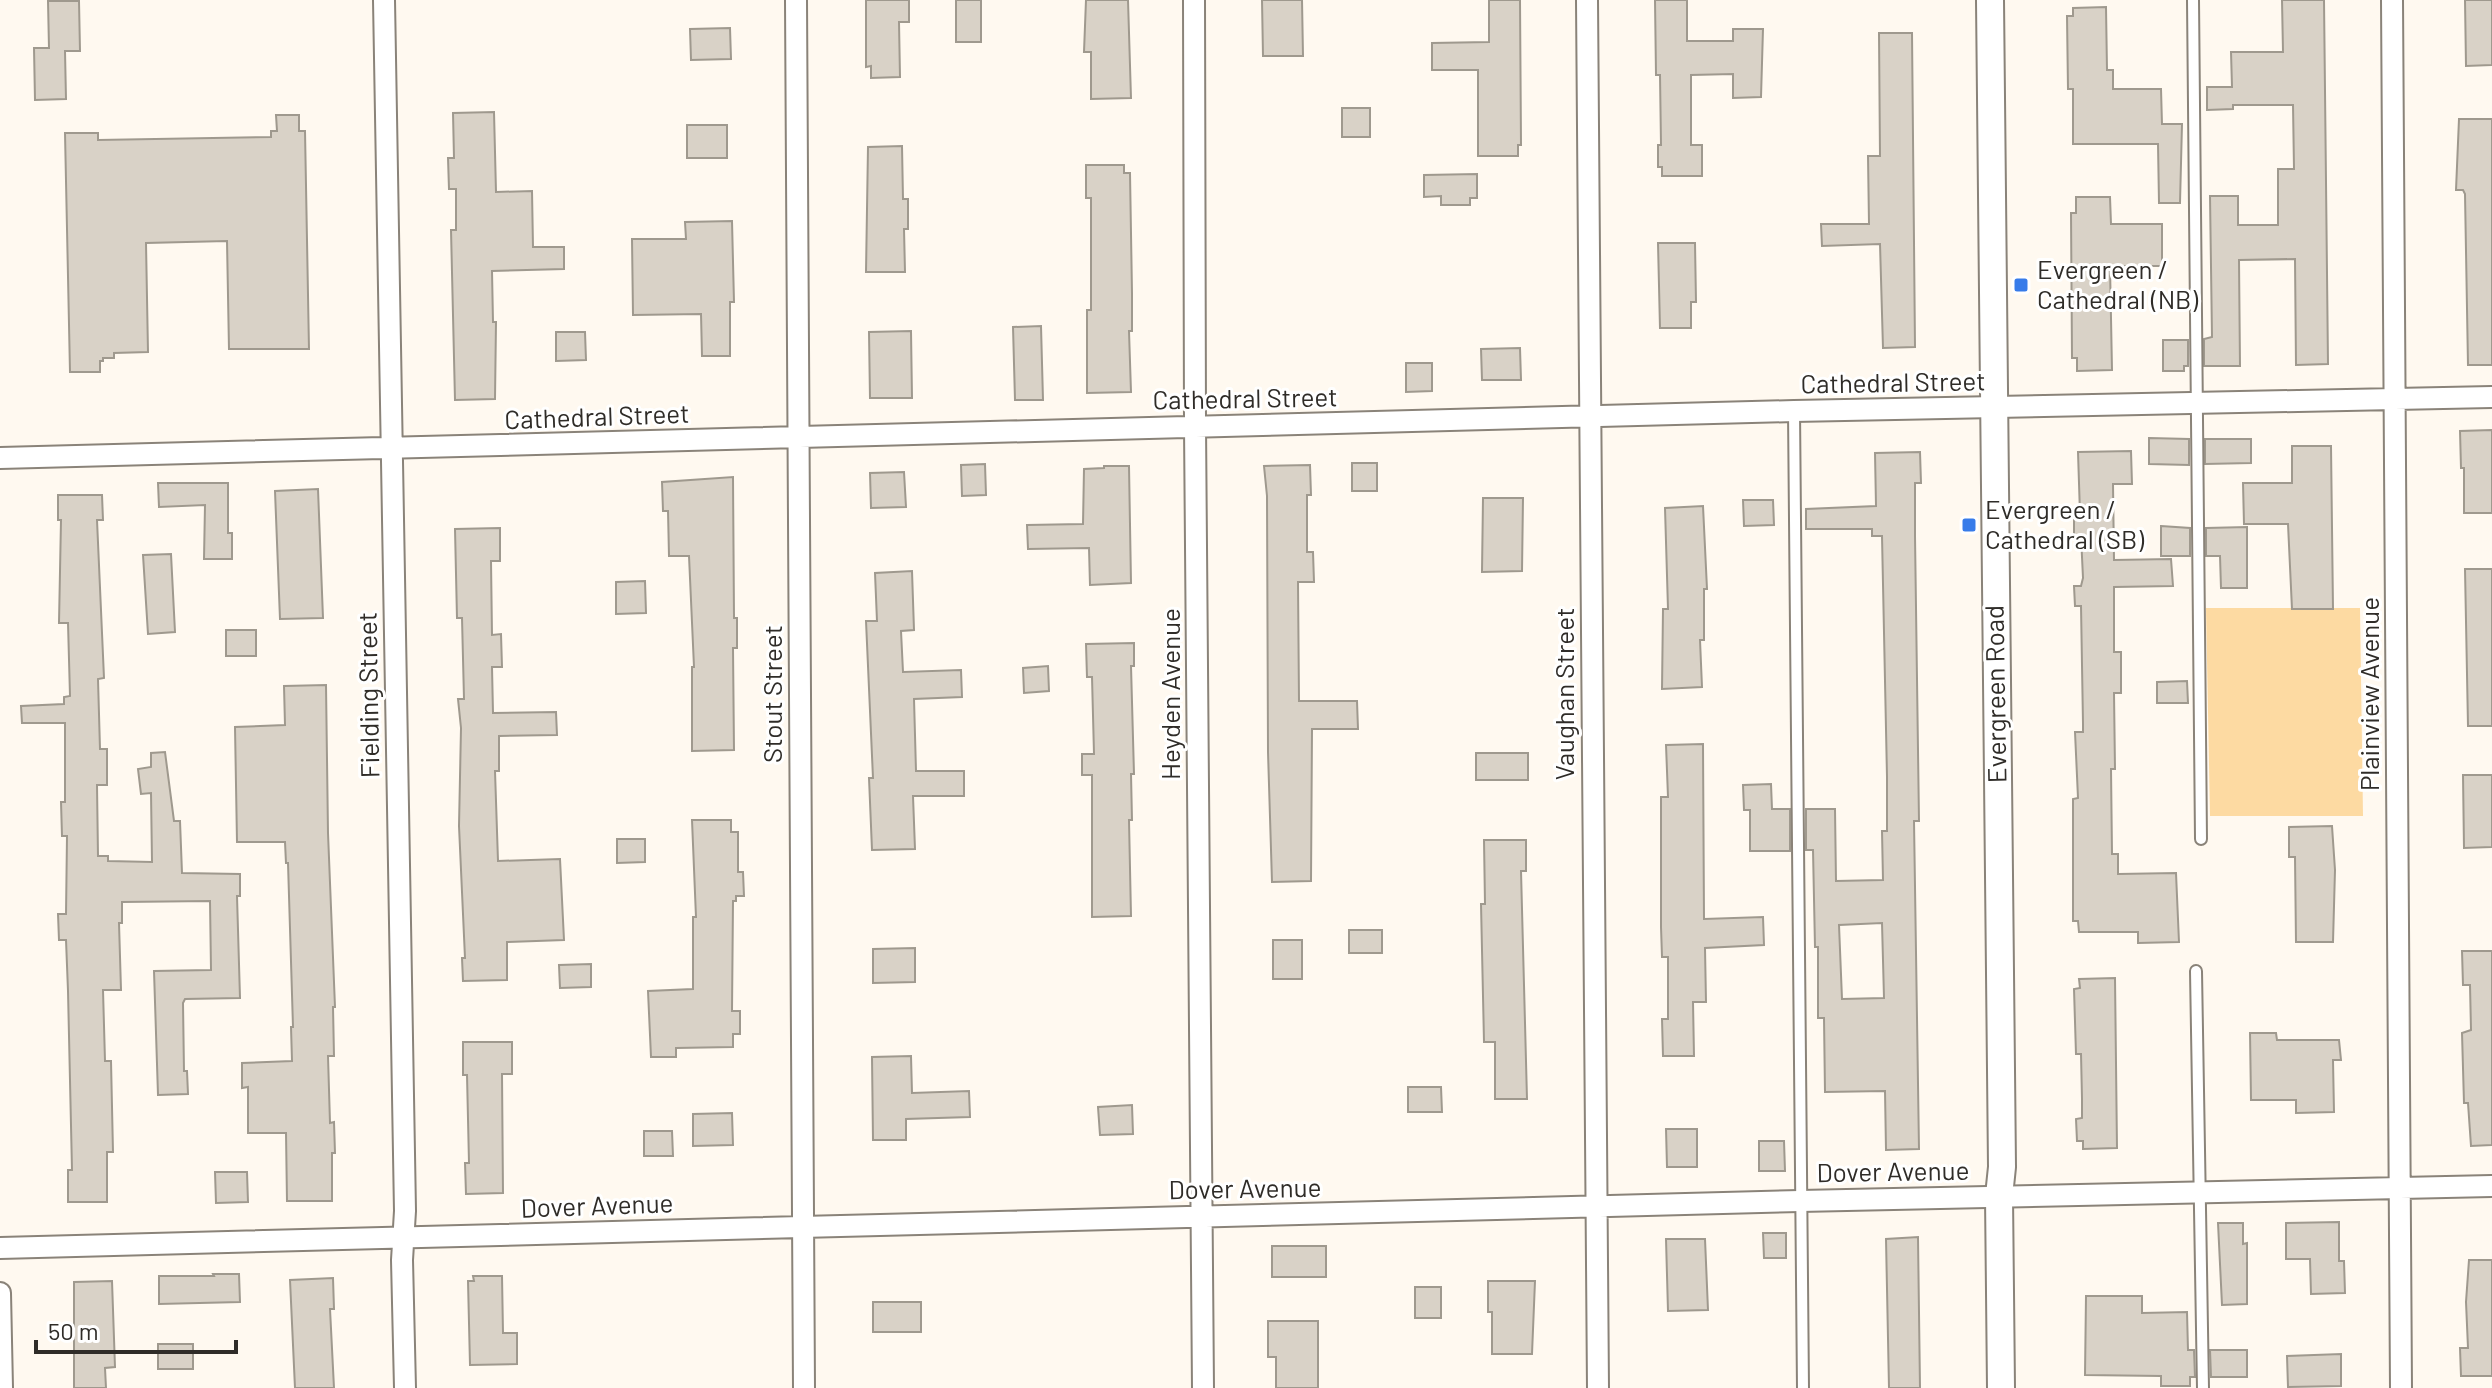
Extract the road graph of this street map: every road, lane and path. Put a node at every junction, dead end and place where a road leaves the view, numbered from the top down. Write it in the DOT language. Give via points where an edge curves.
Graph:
graph roads {
  1 [pos="384,0"];
  2 [pos="796,0"];
  3 [pos="1194,0"];
  4 [pos="1587,0"];
  5 [pos="1990,0"];
  6 [pos="2193,0"];
  7 [pos="2392,0"];
  8 [pos="2492,397"];
  9 [pos="2394,399"];
  10 [pos="2197,402"];
  11 [pos="1992,406"];
  12 [pos="1794,411"];
  13 [pos="1588,417"];
  14 [pos="1195,426"];
  15 [pos="797,437"];
  16 [pos="391,448"];
  17 [pos="0,458"];
  18 [pos="2201,839"];
  19 [pos="2196,971"];
  20 [pos="2492,1186"];
  21 [pos="2399,1188"];
  22 [pos="2200,1192"];
  23 [pos="1999,1196"];
  24 [pos="1800,1201"];
  25 [pos="1595,1206"];
  26 [pos="1202,1216"];
  27 [pos="803,1226"];
  28 [pos="404,1237"];
  29 [pos="0,1248"];
  30 [pos="0,1293"];
  31 [pos="2,1388"];
  32 [pos="405,1388"];
  33 [pos="804,1388"];
  34 [pos="1203,1388"];
  35 [pos="1598,1388"];
  36 [pos="1803,1388"];
  37 [pos="2001,1388"];
  38 [pos="2203,1388"];
  39 [pos="2401,1388"];
  1 -- 16 [label="street, Fielding Street"];
  2 -- 15 [label="street, Stout Street"];
  3 -- 14 [label="street, Heyden Avenue"];
  4 -- 13 [label="street, Vaughan Street"];
  5 -- 11 [label="street, Evergreen Road"];
  6 -- 10 [label="lane"];
  7 -- 9 [label="street, Plainview Avenue"];
  8 -- 9 [label="street, Cathedral Street"];
  9 -- 10 [label="street, Cathedral Street"];
  9 -- 21 [label="street, Plainview Avenue"];
  10 -- 11 [label="street, Cathedral Street"];
  10 -- 18 [label="lane"];
  11 -- 12 [label="street, Cathedral Street"];
  11 -- 23 [label="street, Evergreen Road"];
  12 -- 13 [label="street, Cathedral Street"];
  12 -- 24 [label="lane"];
  13 -- 14 [label="street, Cathedral Street"];
  13 -- 25 [label="street, Vaughan Street"];
  14 -- 15 [label="street, Cathedral Street"];
  14 -- 26 [label="street, Heyden Avenue"];
  15 -- 16 [label="street, Cathedral Street"];
  15 -- 27 [label="street, Stout Street"];
  16 -- 17 [label="street, Cathedral Street"];
  16 -- 28 [label="street, Fielding Street"];
  19 -- 22 [label="lane"];
  20 -- 21 [label="street, Dover Avenue"];
  21 -- 22 [label="street, Dover Avenue"];
  21 -- 39 [label="street, Plainview Avenue"];
  22 -- 23 [label="street, Dover Avenue"];
  22 -- 38 [label="lane"];
  23 -- 24 [label="street, Dover Avenue"];
  23 -- 37 [label="street, Evergreen Road"];
  24 -- 25 [label="street, Dover Avenue"];
  24 -- 36 [label="lane"];
  25 -- 26 [label="street, Dover Avenue"];
  25 -- 35 [label="street, Vaughan Street"];
  26 -- 27 [label="street, Dover Avenue"];
  26 -- 34 [label="street, Heyden Avenue"];
  27 -- 28 [label="street, Dover Avenue"];
  27 -- 33 [label="street, Stout Street"];
  28 -- 29 [label="street, Dover Avenue"];
  28 -- 32 [label="street, Fielding Street"];
  30 -- 31 [label="street"];
}
